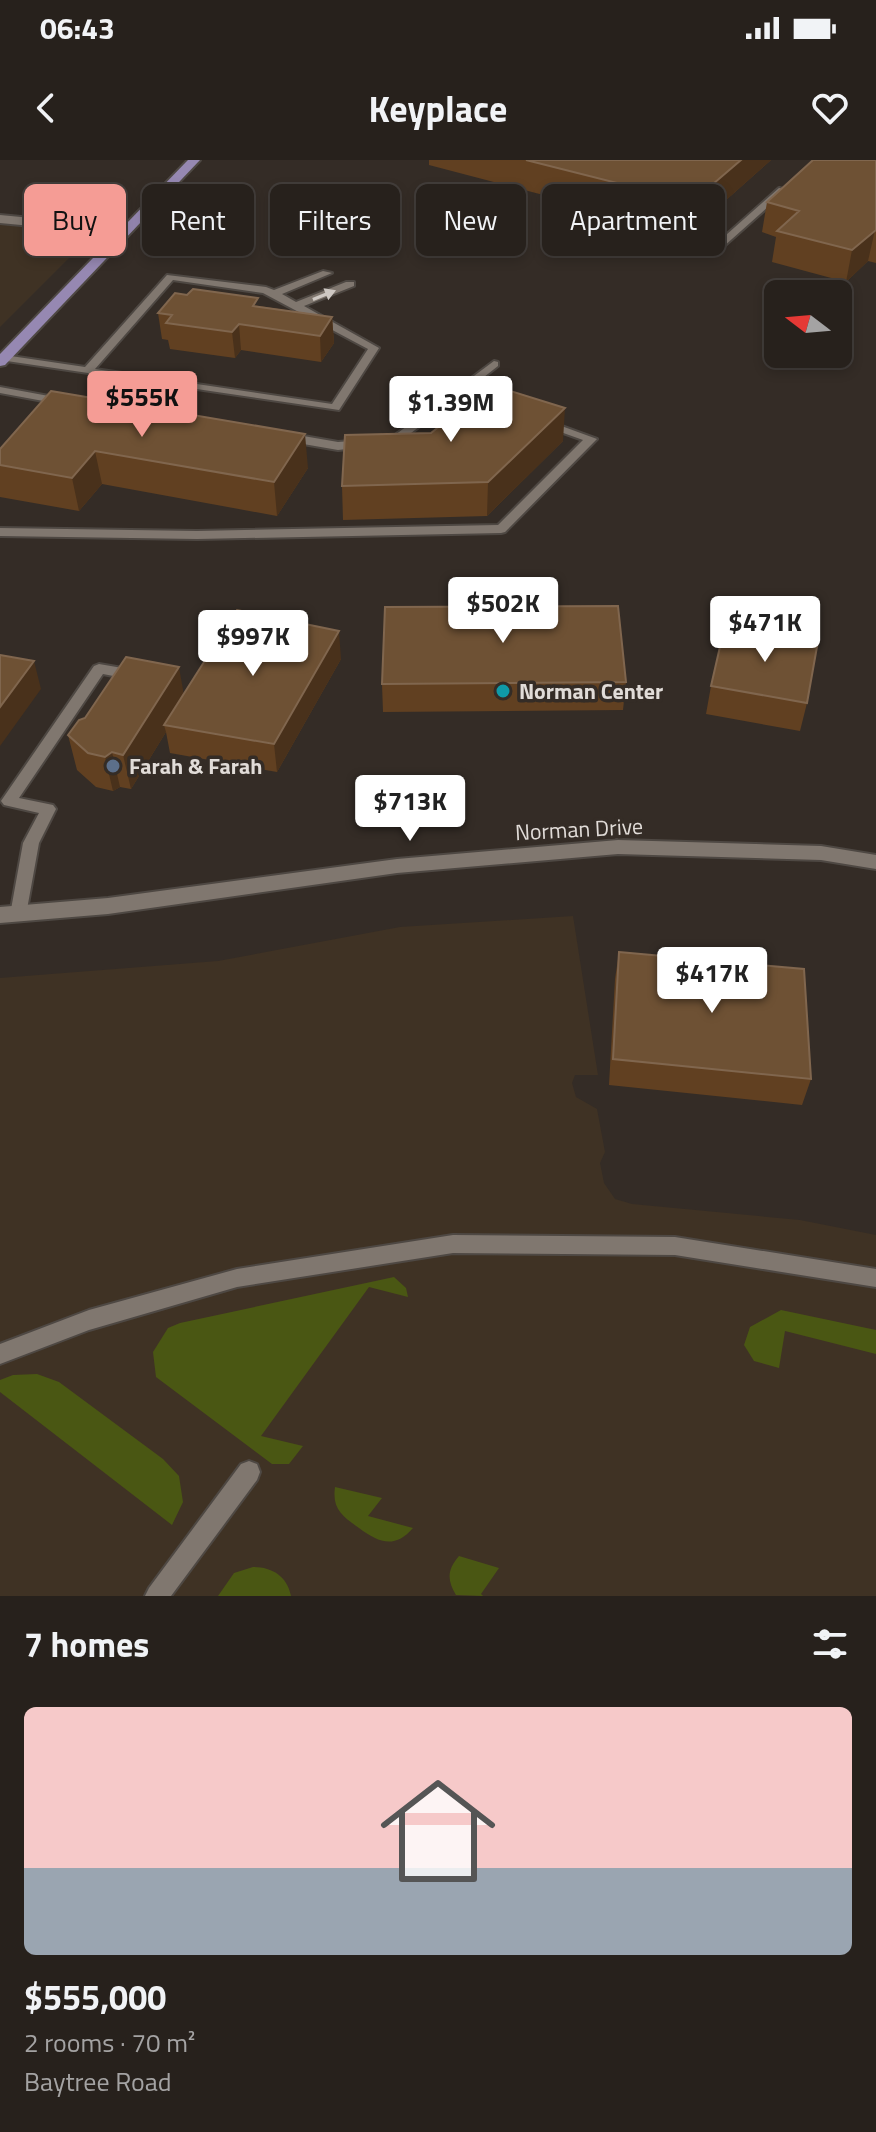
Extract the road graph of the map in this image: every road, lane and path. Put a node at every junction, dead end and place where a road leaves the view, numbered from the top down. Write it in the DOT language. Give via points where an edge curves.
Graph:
graph roads {
  1 [pos="194,160"];
  2 [pos="793,181"];
  3 [pos="0,219"];
  4 [pos="24,221"];
  5 [pos="126,231"];
  6 [pos="725,241"];
  7 [pos="102,256"];
  8 [pos="327,273"];
  9 [pos="350,284"];
  10 [pos="274,294"];
  11 [pos="298,305"];
  12 [pos="2,360"];
  13 [pos="494,364"];
  14 [pos="87,371"];
  15 [pos="0,390"];
  16 [pos="456,393"];
  17 [pos="65,402"];
  18 [pos="80,404"];
  19 [pos="501,408"];
  20 [pos="56,412"];
  21 [pos="531,419"];
  22 [pos="277,436"];
  23 [pos="0,532"];
  24 [pos="154,678"];
  25 [pos="876,862"];
  26 [pos="9,915"];
  27 [pos="876,1278"];
  28 [pos="0,1354"];
  29 [pos="249,1472"];
  30 [pos="157,1596"];
  1 -- 5 [label="main road"];
  2 -- 6 [label="lane"];
  3 -- 4 [label="street"];
  7 -- 12 [label="main road"];
  8 -- 10 [label="lane"];
  11 -- 9 [label="lane, one-way"];
  10 -- 11 [label="lane"];
  10 -- 14 [label="lane" via="171,277"];
  11 -- 14 [label="lane" via="374,348 335,408"];
  12 -- 14 [label="lane"];
  13 -- 16 [label="lane"];
  15 -- 17 [label="lane"];
  16 -- 19 [label="lane"];
  16 -- 22 [label="lane" via="394,441 338,446"];
  17 -- 18 [label="lane"];
  17 -- 20 [label="lane"];
  21 -- 23 [label="lane" via="591,439 501,529 197,535"];
  24 -- 26 [label="lane" via="99,669 9,801 48,809 31,843"];
  25 -- 26 [label="street, Norman Drive" via="821,853 618,847 397,866"];
  27 -- 28 [label="lane" via="675,1246 453,1244 237,1278 89,1320"];
  29 -- 30 [label="lane"];
}
